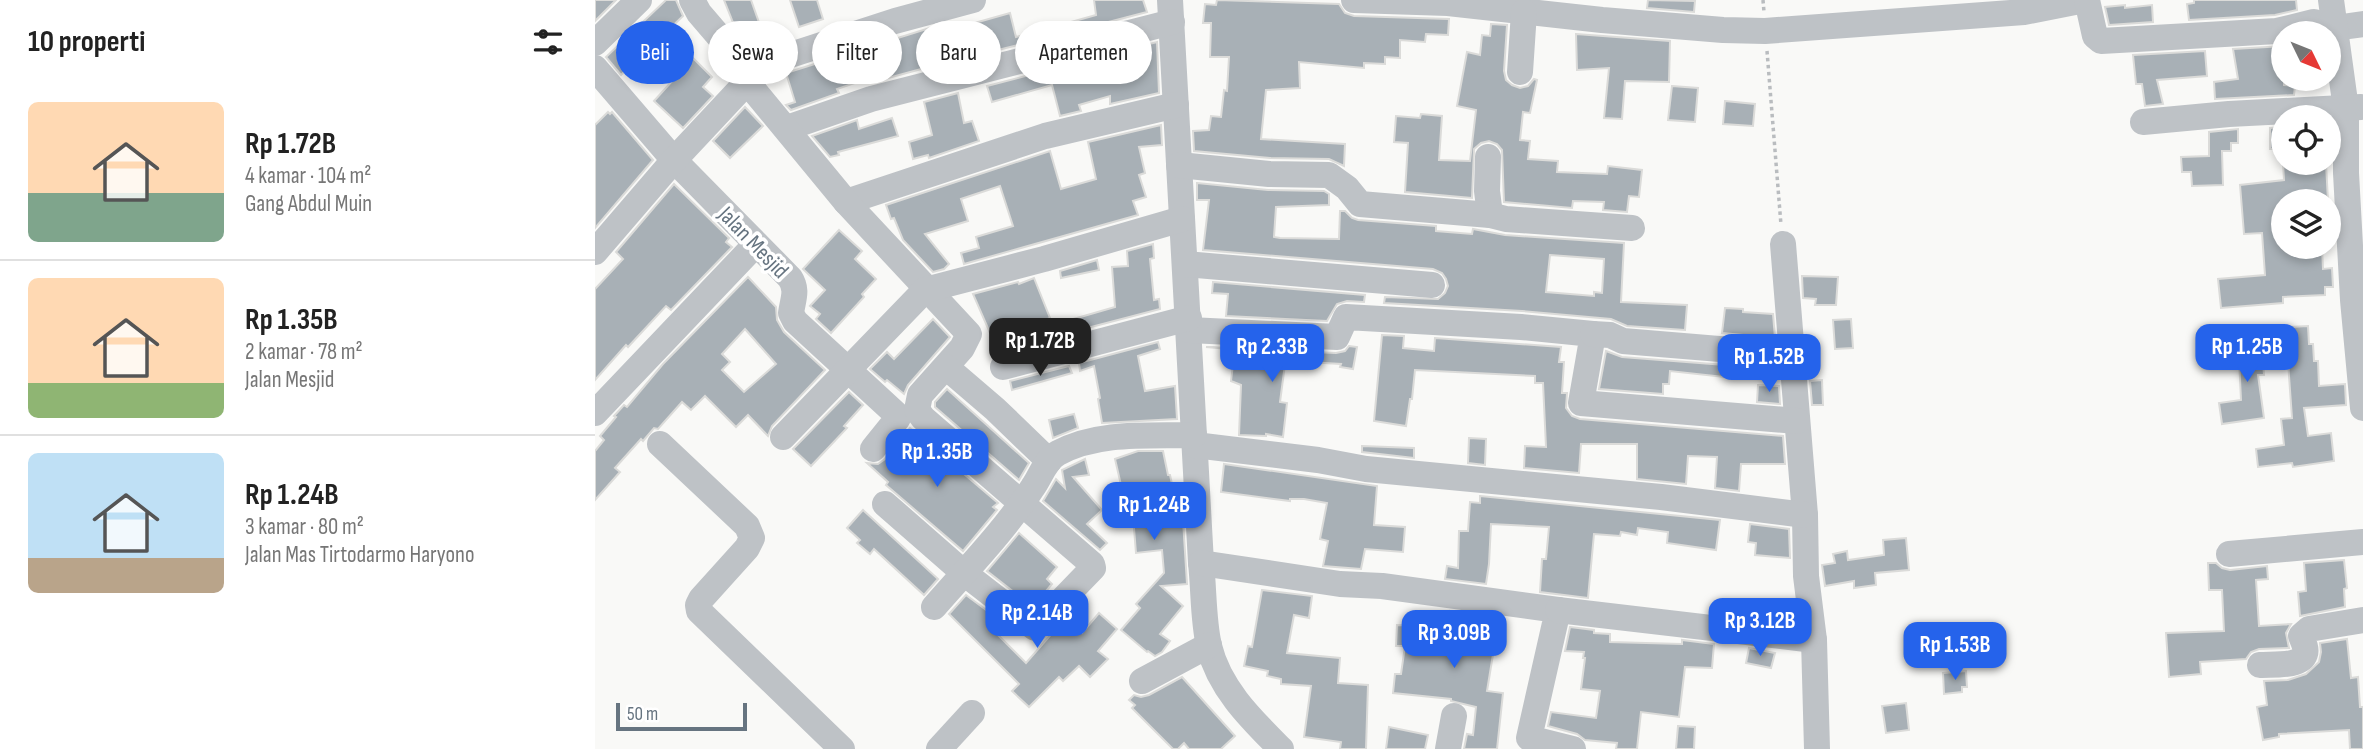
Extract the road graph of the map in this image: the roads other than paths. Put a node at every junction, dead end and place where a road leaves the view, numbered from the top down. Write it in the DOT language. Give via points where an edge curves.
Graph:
graph roads {
  1 [pos="639,0"];
  2 [pos="692,0"];
  3 [pos="973,0"];
  4 [pos="1354,0"];
  5 [pos="2086,0"];
  6 [pos="2331,0"];
  7 [pos="1171,11"];
  8 [pos="1524,12"];
  9 [pos="2334,21"];
  10 [pos="708,24"];
  11 [pos="2363,24"];
  12 [pos="2341,27"];
  13 [pos="2271,31"];
  14 [pos="595,43"];
  15 [pos="2341,52"];
  16 [pos="798,53"];
  17 [pos="1520,72"];
  18 [pos="600,83"];
  19 [pos="745,84"];
  20 [pos="749,84"];
  21 [pos="1176,105"];
  22 [pos="2355,108"];
  23 [pos="2143,122"];
  24 [pos="787,128"];
  25 [pos="1488,157"];
  26 [pos="674,160"];
  27 [pos="1179,165"];
  28 [pos="2355,173"];
  29 [pos="846,202"];
  30 [pos="1490,215"];
  31 [pos="1182,219"];
  32 [pos="1632,228"];
  33 [pos="2356,228"];
  34 [pos="756,244"];
  35 [pos="1783,244"];
  36 [pos="595,252"];
  37 [pos="1185,264"];
  38 [pos="1432,285"];
  39 [pos="926,289"];
  40 [pos="2358,299"];
  41 [pos="1189,324"];
  42 [pos="2359,328"];
  43 [pos="1593,334"];
  44 [pos="1793,355"];
  45 [pos="946,367"];
  46 [pos="1003,367"];
  47 [pos="847,369"];
  48 [pos="2363,408"];
  49 [pos="595,413"];
  50 [pos="1797,421"];
  51 [pos="783,437"];
  52 [pos="1195,440"];
  53 [pos="660,444"];
  54 [pos="873,449"];
  55 [pos="1049,461"];
  56 [pos="885,504"];
  57 [pos="1022,504"];
  58 [pos="1805,515"];
  59 [pos="2363,542"];
  60 [pos="2229,554"];
  61 [pos="1201,564"];
  62 [pos="964,573"];
  63 [pos="934,607"];
  64 [pos="1559,610"];
  65 [pos="2363,620"];
  66 [pos="1814,640"];
  67 [pos="1209,645"];
  68 [pos="2260,665"];
  69 [pos="1143,681"];
  70 [pos="972,713"];
  71 [pos="1454,716"];
  72 [pos="1558,748"];
  73 [pos="842,749"];
  74 [pos="939,749"];
  75 [pos="1281,749"];
  76 [pos="1448,749"];
  77 [pos="1817,749"];
  1 -- 14 [label="street"];
  2 -- 10 [label="street"];
  3 -- 16 [label="street"];
  4 -- 8 [label="street" via="1448,3"];
  5 -- 8 [label="street" via="2024,12 1765,31"];
  5 -- 13 [label="street" via="2095,36 2101,41"];
  6 -- 9 [label="street"];
  7 -- 21 [label="street"];
  7 -- 24 [label="street"];
  8 -- 17 [label="street"];
  11 -- 12 [label="street"];
  15 -- 22 [label="street"];
  18 -- 26 [label="street, Jalan Mesjid"];
  19 -- 26 [label="street"];
  20 -- 24 [label="street"];
  21 -- 27 [label="street"];
  21 -- 29 [label="street" via="1045,136"];
  22 -- 23 [label="street"];
  22 -- 28 [label="street"];
  24 -- 29 [label="street"];
  25 -- 30 [label="street"];
  26 -- 34 [label="street, Jalan Mesjid"];
  26 -- 36 [label="street"];
  27 -- 30 [label="street" via="1329,175 1360,204"];
  27 -- 31 [label="street"];
  28 -- 33 [label="street"];
  29 -- 39 [label="street"];
  30 -- 32 [label="street"];
  31 -- 37 [label="street"];
  31 -- 39 [label="street"];
  33 -- 40 [label="street"];
  34 -- 47 [label="street, Jalan Mesjid" via="795,285 791,313 796,321"];
  34 -- 49 [label="street"];
  35 -- 44 [label="street"];
  37 -- 38 [label="street"];
  37 -- 41 [label="street"];
  39 -- 45 [label="street" via="969,334"];
  39 -- 47 [label="street"];
  40 -- 42 [label="street"];
  41 -- 43 [label="street" via="1337,337 1346,317"];
  41 -- 46 [label="street"];
  41 -- 52 [label="street"];
  42 -- 48 [label="street"];
  43 -- 44 [label="street" via="1623,341"];
  43 -- 50 [label="street" via="1581,403"];
  44 -- 50 [label="street"];
  45 -- 55 [label="street"];
  45 -- 57 [label="street" via="920,395 917,410"];
  47 -- 51 [label="street"];
  47 -- 54 [label="street, Jalan Mesjid" via="898,418"];
  50 -- 58 [label="street"];
  52 -- 55 [label="street" via="1096,440 1070,447"];
  52 -- 58 [label="street" via="1366,469 1661,496"];
  52 -- 61 [label="street"];
  53 -- 73 [label="street" via="747,526 752,538 701,599 699,611"];
  55 -- 57 [label="street"];
  56 -- 62 [label="street"];
  57 -- 62 [label="street"];
  57 -- 62 [label="street" via="1092,564 1091,572 1035,628"];
  58 -- 66 [label="street"];
  59 -- 60 [label="street"];
  61 -- 64 [label="street"];
  61 -- 67 [label="street"];
  62 -- 63 [label="street"];
  64 -- 66 [label="street"];
  64 -- 72 [label="street" via="1529,738"];
  65 -- 68 [label="street" via="2309,629 2301,636 2305,656 2297,662"];
  66 -- 77 [label="street"];
  67 -- 69 [label="street"];
  67 -- 75 [label="street" via="1233,698"];
  70 -- 74 [label="street"];
  71 -- 76 [label="street"];
}
